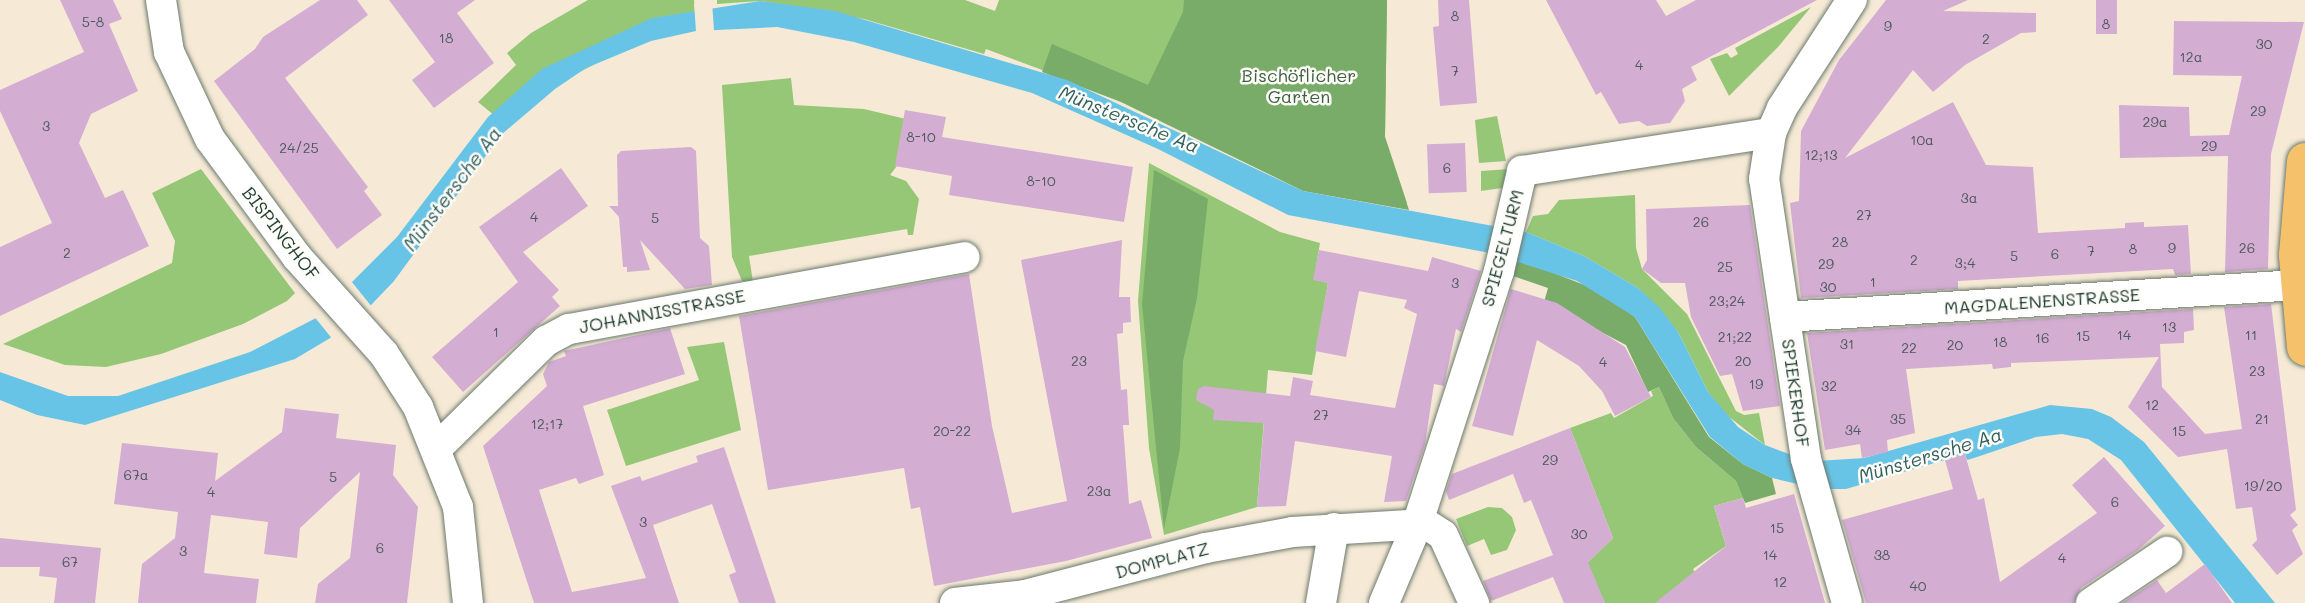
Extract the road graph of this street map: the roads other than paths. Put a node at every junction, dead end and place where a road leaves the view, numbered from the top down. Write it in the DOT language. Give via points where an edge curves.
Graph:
graph roads {
  1 [pos="161,0"];
  2 [pos="1852,0"];
  3 [pos="1771,133"];
  4 [pos="2305,161"];
  5 [pos="964,257"];
  6 [pos="2298,285"];
  7 [pos="1785,317"];
  8 [pos="2305,347"];
  9 [pos="437,448"];
  10 [pos="1418,525"];
  11 [pos="1334,528"];
  12 [pos="2167,552"];
  13 [pos="997,601"];
  14 [pos="468,603"];
  15 [pos="955,603"];
  16 [pos="1321,603"];
  17 [pos="1384,603"];
  18 [pos="1474,603"];
  19 [pos="1847,603"];
  20 [pos="2091,603"];
  1 -- 9 [label="street, BISPINGHOF" via="169,52 210,139 297,257 398,372"];
  2 -- 3 [label="street, SPIEKERHOF" via="1782,108"];
  3 -- 7 [label="street, SPIEKERHOF" via="1764,179"];
  3 -- 10 [label="street, SPIEGELTURM" via="1522,171 1501,264"];
  4 -- 6 [label="main road"];
  5 -- 9 [label="street, JOHANNISSTRASSE" via="569,329 546,341"];
  6 -- 7 [label="street, MAGDALENENSTRASSE"];
  6 -- 8 [label="main road"];
  7 -- 19 [label="street, SPIEKERHOF" via="1805,459"];
  9 -- 14 [label="street" via="458,507"];
  10 -- 11 [label="street, DOMPLATZ"];
  10 -- 17 [label="street"];
  10 -- 18 [label="street" via="1426,524 1443,536"];
  11 -- 13 [label="street, DOMPLATZ" via="1222,544"];
  11 -- 16 [label="street"];
  12 -- 20 [label="street"];
  13 -- 15 [label="street, DOMPLATZ"];
}
